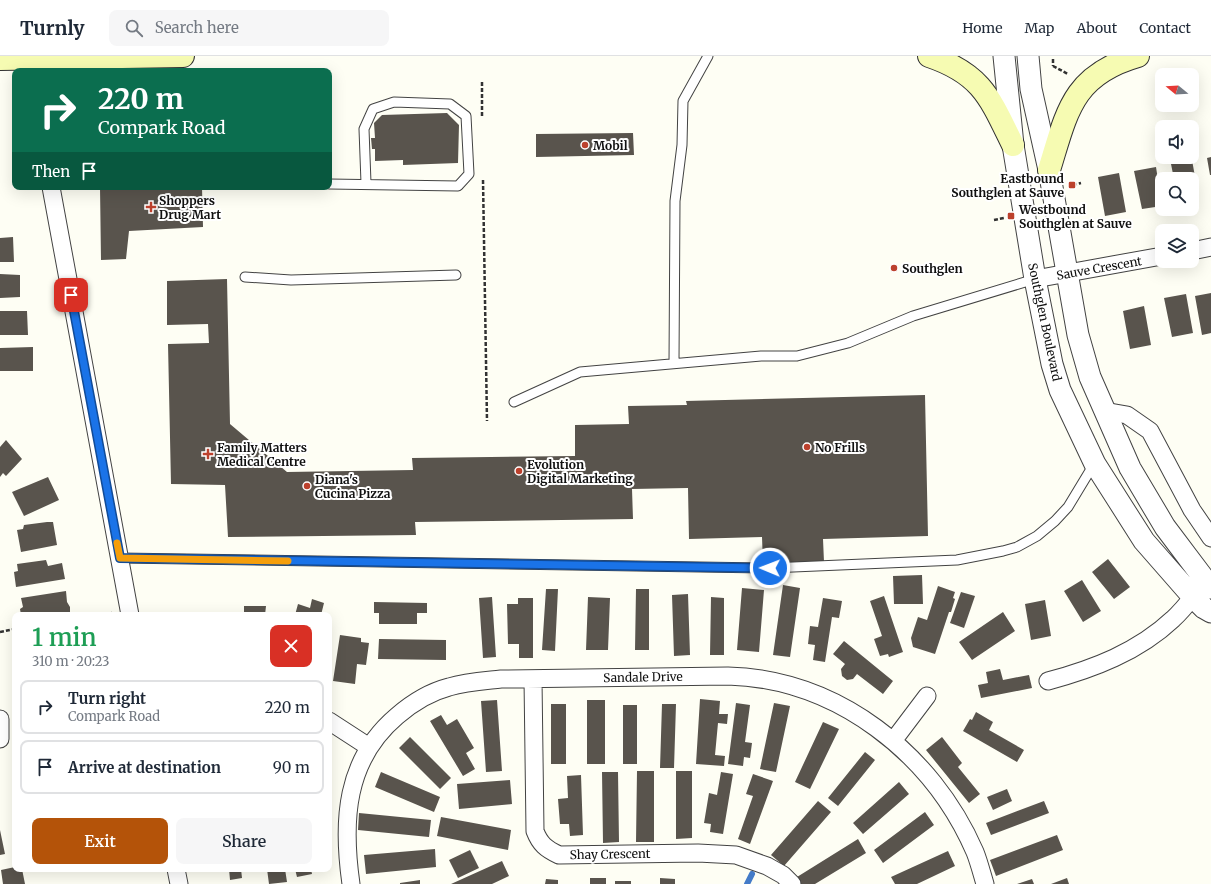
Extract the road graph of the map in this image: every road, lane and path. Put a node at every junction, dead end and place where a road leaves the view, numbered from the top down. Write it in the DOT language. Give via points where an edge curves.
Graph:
graph roads {
  1 [pos="182,56"];
  2 [pos="708,56"];
  3 [pos="929,56"];
  4 [pos="1004,56"];
  5 [pos="1028,56"];
  6 [pos="1138,56"];
  7 [pos="0,59"];
  8 [pos="29,62"];
  9 [pos="1053,66"];
  10 [pos="1070,75"];
  11 [pos="482,82"];
  12 [pos="482,122"];
  13 [pos="1013,145"];
  14 [pos="1049,170"];
  15 [pos="483,178"];
  16 [pos="1081,182"];
  17 [pos="366,183"];
  18 [pos="332,184"];
  19 [pos="1072,185"];
  20 [pos="52,190"];
  21 [pos="1211,247"];
  22 [pos="1199,250"];
  23 [pos="1155,257"];
  24 [pos="1068,274"];
  25 [pos="456,275"];
  26 [pos="245,277"];
  27 [pos="1035,279"];
  28 [pos="674,363"];
  29 [pos="514,402"];
  30 [pos="1104,411"];
  31 [pos="487,421"];
  32 [pos="1095,464"];
  33 [pos="1211,538"];
  34 [pos="120,558"];
  35 [pos="1203,589"];
  36 [pos="129,612"];
  37 [pos="1211,612"];
  38 [pos="12,630"];
  39 [pos="0,632"];
  40 [pos="533,679"];
  41 [pos="1048,681"];
  42 [pos="928,696"];
  43 [pos="0,719"];
  44 [pos="332,723"];
  45 [pos="0,739"];
  46 [pos="893,741"];
  47 [pos="369,748"];
  48 [pos="177,872"];
  49 [pos="179,884"];
  50 [pos="351,884"];
  51 [pos="792,884"];
  52 [pos="985,884"];
  1 -- 8 [label="main road"];
  2 -- 28 [label="lane" via="683,101 682,145 675,202"];
  3 -- 13 [label="main road" via="961,70 980,85"];
  4 -- 13 [label="street, Southglen Boulevard"];
  5 -- 14 [label="street, Southglen Boulevard" via="1031,89"];
  6 -- 14 [label="main road" via="1119,62 1084,85 1067,112"];
  7 -- 8 [label="main road"];
  9 -- 10 [label="path"];
  11 -- 12 [label="path"];
  13 -- 27 [label="street, Southglen Boulevard"];
  14 -- 24 [label="street, Southglen Boulevard"];
  15 -- 31 [label="path"];
  16 -- 19 [label="path"];
  17 -- 17 [label="lane" via="458,186 469,174 466,116 450,104 394,102 373,109 364,129"];
  17 -- 18 [label="lane"];
  20 -- 34 [label="street"];
  21 -- 22 [label="street"];
  23 -- 24 [label="street, Sauve Crescent"];
  24 -- 27 [label="street, Sauve Crescent"];
  24 -- 30 [label="street, Southglen Boulevard" via="1078,335 1090,377"];
  25 -- 26 [label="lane" via="291,280"];
  27 -- 28 [label="lane" via="913,316 848,343 797,356 761,356"];
  27 -- 32 [label="street, Southglen Boulevard" via="1052,364 1060,390"];
  28 -- 29 [label="lane" via="580,372"];
  30 -- 33 [label="street" via="1127,414 1150,431 1192,510"];
  30 -- 35 [label="street, Southglen Boulevard" via="1130,468"];
  32 -- 34 [label="lane" via="1068,507 1037,536 1010,549 957,560 770,568"];
  32 -- 35 [label="street, Southglen Boulevard" via="1144,541"];
  34 -- 36 [label="street"];
  35 -- 37 [label="street, Southglen Boulevard" via="1204,608"];
  35 -- 41 [label="street" via="1170,622 1130,650 1092,668"];
  38 -- 39 [label="path"];
  40 -- 46 [label="street, Sandale Drive" via="749,676 801,688 825,697 856,714"];
  40 -- 47 [label="street, Sandale Drive" via="472,682 449,687 425,697 406,708 387,724"];
  40 -- 51 [label="street, Shay Crescent" via="535,831 539,843 547,850 559,855 736,855 767,866 783,875"];
  42 -- 46 [label="street"];
  43 -- 45 [label="street"];
  44 -- 47 [label="street"];
  46 -- 52 [label="street, Sandale Drive" via="943,796 975,853"];
  47 -- 50 [label="street, Sandale Drive" via="355,776 349,800 346,842"];
  48 -- 49 [label="street"];
}
